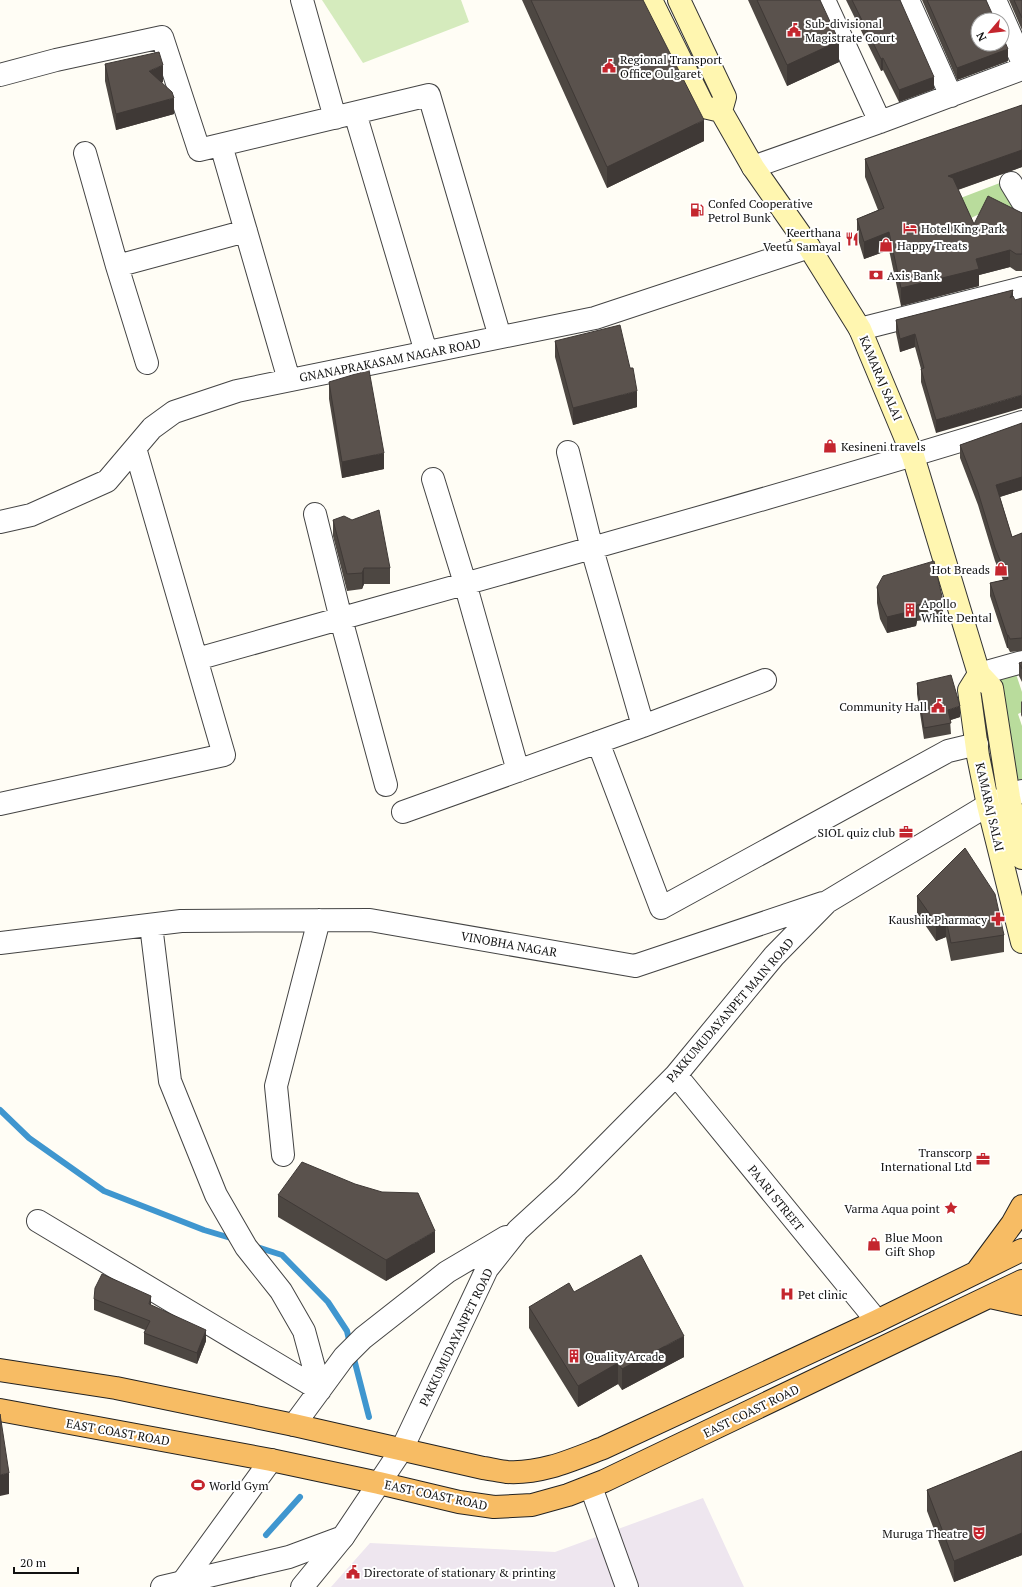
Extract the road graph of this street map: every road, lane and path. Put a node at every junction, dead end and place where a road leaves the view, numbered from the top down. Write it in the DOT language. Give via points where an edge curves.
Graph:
graph roads {
  1 [pos="302,0"];
  2 [pos="651,0"];
  3 [pos="679,0"];
  4 [pos="824,0"];
  5 [pos="908,0"];
  6 [pos="995,0"];
  7 [pos="1022,62"];
  8 [pos="1022,69"];
  9 [pos="0,75"];
  10 [pos="951,96"];
  11 [pos="721,111"];
  12 [pos="345,115"];
  13 [pos="880,122"];
  14 [pos="220,145"];
  15 [pos="85,153"];
  16 [pos="753,167"];
  17 [pos="246,231"];
  18 [pos="809,247"];
  19 [pos="117,266"];
  20 [pos="1022,288"];
  21 [pos="860,328"];
  22 [pos="500,337"];
  23 [pos="426,352"];
  24 [pos="147,363"];
  25 [pos="289,380"];
  26 [pos="1022,422"];
  27 [pos="135,448"];
  28 [pos="568,452"];
  29 [pos="913,456"];
  30 [pos="433,479"];
  31 [pos="315,514"];
  32 [pos="0,522"];
  33 [pos="592,549"];
  34 [pos="465,583"];
  35 [pos="341,619"];
  36 [pos="197,659"];
  37 [pos="1022,662"];
  38 [pos="979,674"];
  39 [pos="765,680"];
  40 [pos="643,726"];
  41 [pos="598,742"];
  42 [pos="977,744"];
  43 [pos="518,771"];
  44 [pos="386,785"];
  45 [pos="1015,794"];
  46 [pos="0,804"];
  47 [pos="988,805"];
  48 [pos="403,812"];
  49 [pos="1022,858"];
  50 [pos="827,902"];
  51 [pos="319,920"];
  52 [pos="151,925"];
  53 [pos="1,940"];
  54 [pos="1022,942"];
  55 [pos="676,1075"];
  56 [pos="283,1155"];
  57 [pos="1022,1206"];
  58 [pos="38,1222"];
  59 [pos="518,1230"];
  60 [pos="1022,1250"];
  61 [pos="977,1272"];
  62 [pos="1022,1281"];
  63 [pos="990,1297"];
  64 [pos="1022,1304"];
  65 [pos="877,1321"];
  66 [pos="0,1370"];
  67 [pos="320,1390"];
  68 [pos="0,1410"];
  69 [pos="294,1424"];
  70 [pos="402,1449"];
  71 [pos="271,1460"];
  72 [pos="379,1483"];
  73 [pos="591,1487"];
  74 [pos="343,1537"];
  75 [pos="175,1586"];
  76 [pos="302,1587"];
  77 [pos="627,1587"];
  1 -- 12 [label="street"];
  2 -- 11 [label="main road" via="704,107"];
  3 -- 11 [label="main road" via="726,97"];
  4 -- 13 [label="street"];
  5 -- 10 [label="street"];
  6 -- 7 [label="street"];
  8 -- 10 [label="street"];
  9 -- 14 [label="street" via="162,37 199,150"];
  10 -- 13 [label="street"];
  11 -- 16 [label="main road, KAMARAJ SALAI"];
  12 -- 14 [label="street"];
  12 -- 22 [label="street" via="429,95"];
  12 -- 23 [label="street"];
  13 -- 16 [label="street"];
  14 -- 17 [label="street"];
  15 -- 19 [label="street"];
  16 -- 18 [label="main road, KAMARAJ SALAI"];
  17 -- 19 [label="street"];
  17 -- 25 [label="street"];
  18 -- 21 [label="main road, KAMARAJ SALAI"];
  18 -- 22 [label="street, GNANAPRAKASAM NAGAR ROAD" via="595,318"];
  19 -- 24 [label="street"];
  20 -- 21 [label="street"];
  21 -- 29 [label="main road, KAMARAJ SALAI"];
  22 -- 23 [label="street, GNANAPRAKASAM NAGAR ROAD"];
  23 -- 25 [label="street, GNANAPRAKASAM NAGAR ROAD"];
  25 -- 27 [label="street, GNANAPRAKASAM NAGAR ROAD" via="237,391 174,412 152,428"];
  26 -- 29 [label="street"];
  27 -- 32 [label="street, GNANAPRAKASAM NAGAR ROAD" via="106,481 31,515"];
  27 -- 36 [label="street"];
  28 -- 33 [label="street"];
  29 -- 33 [label="street"];
  29 -- 38 [label="main road, KAMARAJ SALAI"];
  30 -- 34 [label="street"];
  31 -- 35 [label="street"];
  33 -- 34 [label="street"];
  33 -- 40 [label="street"];
  34 -- 35 [label="street"];
  34 -- 43 [label="street"];
  35 -- 36 [label="street"];
  35 -- 44 [label="street"];
  36 -- 46 [label="street" via="224,755"];
  37 -- 38 [label="street"];
  38 -- 42 [label="main road, KAMARAJ SALAI" via="969,690"];
  38 -- 45 [label="main road, KAMARAJ SALAI" via="992,688"];
  39 -- 40 [label="street"];
  40 -- 41 [label="street"];
  41 -- 42 [label="street" via="661,908 948,751"];
  41 -- 43 [label="street"];
  42 -- 47 [label="main road, KAMARAJ SALAI"];
  43 -- 48 [label="street"];
  45 -- 47 [label="street, PAKKUMUDAYANPET MAIN ROAD"];
  45 -- 49 [label="main road, KAMARAJ SALAI"];
  47 -- 50 [label="street, PAKKUMUDAYANPET MAIN ROAD"];
  47 -- 54 [label="main road, KAMARAJ SALAI"];
  50 -- 51 [label="street, VINOBHA NAGAR" via="635,966 370,920"];
  50 -- 55 [label="street, PAKKUMUDAYANPET MAIN ROAD" via="774,956"];
  51 -- 52 [label="street, VINOBHA NAGAR" via="181,921"];
  51 -- 56 [label="street" via="276,1086"];
  52 -- 53 [label="street, VINOBHA NAGAR"];
  52 -- 67 [label="street" via="170,1081 216,1195 246,1247 281,1291 304,1331"];
  55 -- 59 [label="street, PAKKUMUDAYANPET MAIN ROAD" via="566,1186"];
  55 -- 65 [label="street, PAARI STREET"];
  57 -- 61 [label="highway"];
  58 -- 67 [label="street"];
  59 -- 67 [label="street" via="447,1272 360,1341 344,1357"];
  59 -- 70 [label="street, PAKKUMUDAYANPET ROAD" via="487,1269"];
  60 -- 61 [label="highway"];
  61 -- 65 [label="highway"];
  62 -- 63 [label="highway, EAST COAST ROAD"];
  63 -- 64 [label="highway"];
  63 -- 73 [label="highway, EAST COAST ROAD"];
  65 -- 70 [label="highway" via="603,1448 562,1464 530,1471 507,1472"];
  66 -- 69 [label="highway" via="116,1388"];
  67 -- 69 [label="street"];
  68 -- 71 [label="highway, EAST COAST ROAD"];
  69 -- 70 [label="highway"];
  70 -- 72 [label="street, PAKKUMUDAYANPET ROAD"];
  71 -- 72 [label="highway, EAST COAST ROAD"];
  71 -- 75 [label="street"];
  72 -- 73 [label="highway, EAST COAST ROAD" via="459,1502 494,1507 532,1505"];
  72 -- 74 [label="street, PAKKUMUDAYANPET ROAD"];
  73 -- 77 [label="street"];
  74 -- 75 [label="street" via="289,1557"];
  74 -- 76 [label="street, PAKKUMUDAYANPET ROAD"];
}
